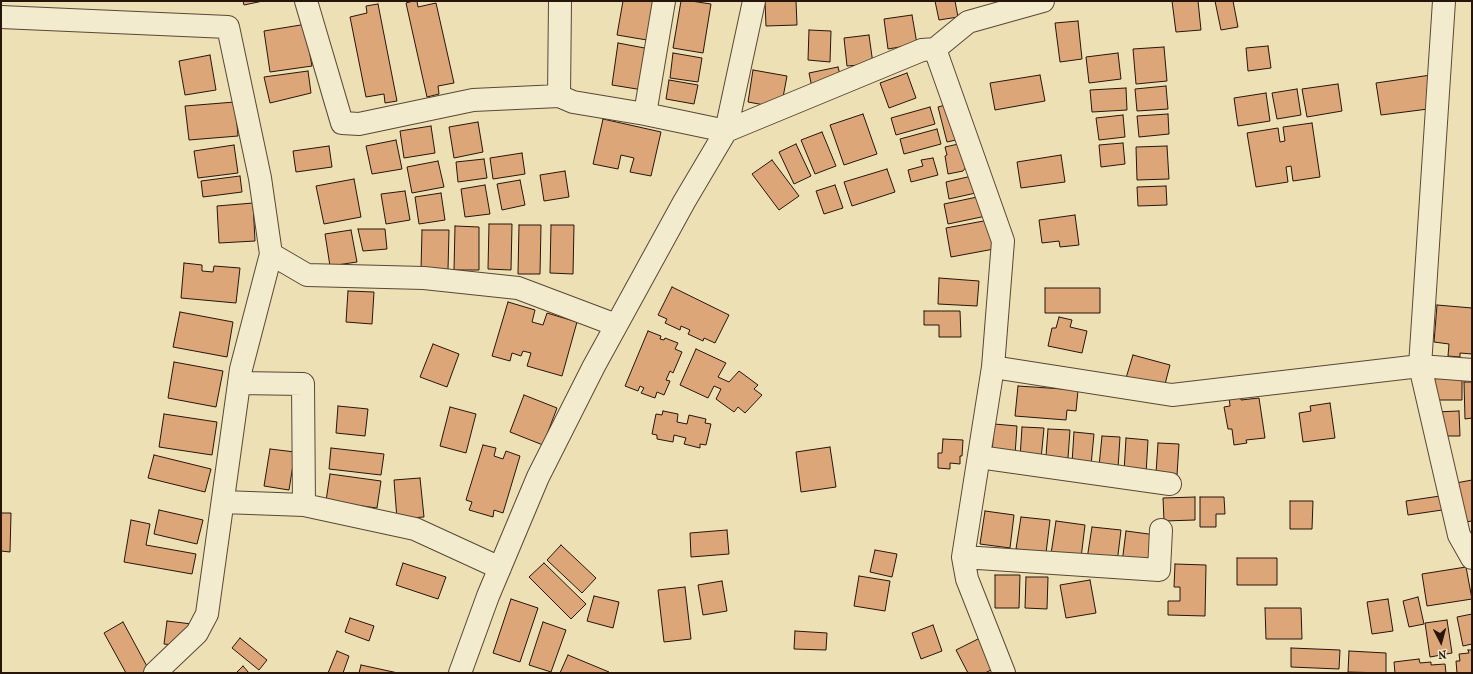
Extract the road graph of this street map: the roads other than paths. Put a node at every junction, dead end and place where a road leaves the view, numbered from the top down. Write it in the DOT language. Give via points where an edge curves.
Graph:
graph roads {
  1 [pos="306,1"];
  2 [pos="560,1"];
  3 [pos="664,1"];
  4 [pos="754,1"];
  5 [pos="1043,1"];
  6 [pos="1444,1"];
  7 [pos="1,17"];
  8 [pos="935,49"];
  9 [pos="559,96"];
  10 [pos="645,114"];
  11 [pos="726,131"];
  12 [pos="271,254"];
  13 [pos="616,324"];
  14 [pos="1420,366"];
  15 [pos="993,367"];
  16 [pos="1472,370"];
  17 [pos="239,382"];
  18 [pos="979,458"];
  19 [pos="1170,484"];
  20 [pos="223,502"];
  21 [pos="304,505"];
  22 [pos="1161,530"];
  23 [pos="1466,535"];
  24 [pos="963,557"];
  25 [pos="1472,558"];
  26 [pos="500,568"];
  27 [pos="155,673"];
  28 [pos="460,673"];
  29 [pos="1004,673"];
  1 -- 9 [label="street" via="342,123 359,124 473,100"];
  2 -- 9 [label="street"];
  3 -- 10 [label="street"];
  4 -- 11 [label="street"];
  5 -- 8 [label="street" via="968,22"];
  6 -- 14 [label="street"];
  7 -- 12 [label="street" via="228,27 260,178"];
  8 -- 11 [label="street" via="922,50"];
  8 -- 15 [label="street" via="1003,241"];
  9 -- 10 [label="street" via="573,102"];
  10 -- 11 [label="street"];
  11 -- 13 [label="street"];
  12 -- 13 [label="street" via="307,275 424,278 518,288"];
  12 -- 17 [label="street"];
  13 -- 26 [label="street" via="538,478"];
  14 -- 15 [label="street" via="1172,395"];
  14 -- 16 [label="street"];
  14 -- 23 [label="street"];
  15 -- 18 [label="street"];
  17 -- 20 [label="street"];
  17 -- 21 [label="street" via="303,384"];
  18 -- 19 [label="street"];
  18 -- 24 [label="street"];
  20 -- 21 [label="street"];
  20 -- 27 [label="street" via="207,614 197,633"];
  21 -- 26 [label="street" via="416,529"];
  22 -- 24 [label="street" via="1159,570"];
  23 -- 25 [label="street"];
  24 -- 29 [label="street" via="967,579"];
  26 -- 28 [label="street"];
}
